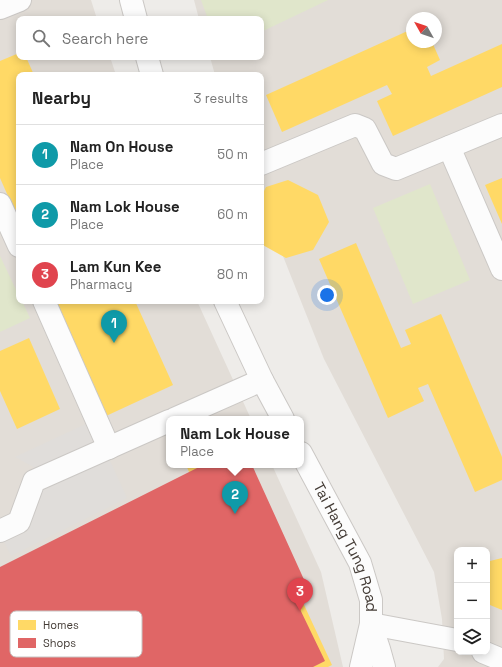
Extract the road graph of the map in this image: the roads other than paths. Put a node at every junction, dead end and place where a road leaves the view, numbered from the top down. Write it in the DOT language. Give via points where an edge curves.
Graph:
graph roads {
  1 [pos="20,0"];
  2 [pos="131,0"];
  3 [pos="0,8"];
  4 [pos="135,16"];
  5 [pos="148,60"];
  6 [pos="151,72"];
  7 [pos="502,125"];
  8 [pos="449,147"];
  9 [pos="264,163"];
  10 [pos="0,204"];
  11 [pos="16,239"];
  12 [pos="502,269"];
  13 [pos="45,304"];
  14 [pos="227,304"];
  15 [pos="262,380"];
  16 [pos="181,416"];
  17 [pos="281,416"];
  18 [pos="166,422"];
  19 [pos="109,448"];
  20 [pos="304,458"];
  21 [pos="0,531"];
  22 [pos="371,624"];
  23 [pos="454,639"];
  24 [pos="490,655"];
  25 [pos="502,660"];
  26 [pos="361,667"];
  27 [pos="384,667"];
  1 -- 3 [label="street"];
  2 -- 4 [label="street"];
  5 -- 6 [label="street"];
  7 -- 8 [label="street"];
  8 -- 9 [label="street" via="396,169 383,164 365,129 355,125"];
  8 -- 12 [label="street"];
  10 -- 11 [label="street"];
  13 -- 19 [label="street"];
  14 -- 15 [label="street"];
  15 -- 16 [label="street"];
  15 -- 17 [label="street"];
  18 -- 19 [label="street"];
  19 -- 21 [label="street" via="34,481 19,522"];
  20 -- 22 [label="street, Tai Hang Tung Road" via="360,563 371,600"];
  22 -- 23 [label="street"];
  22 -- 26 [label="street, Tai Hang Tung Road"];
  22 -- 27 [label="street, Tai Hang Tung Road"];
  24 -- 25 [label="street"];
}
